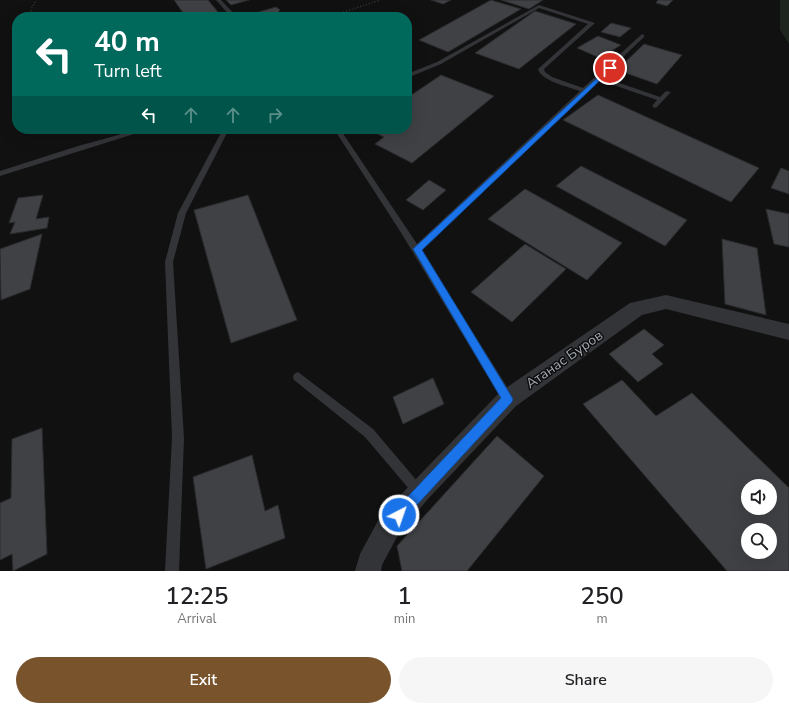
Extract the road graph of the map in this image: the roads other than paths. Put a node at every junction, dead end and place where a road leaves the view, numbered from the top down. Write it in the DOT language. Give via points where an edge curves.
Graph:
graph roads {
  1 [pos="218,0"];
  2 [pos="229,12"];
  3 [pos="642,36"];
  4 [pos="412,74"];
  5 [pos="599,78"];
  6 [pos="586,91"];
  7 [pos="668,92"];
  8 [pos="661,100"];
  9 [pos="655,106"];
  10 [pos="129,134"];
  11 [pos="223,134"];
  12 [pos="340,134"];
  13 [pos="0,174"];
  14 [pos="417,249"];
  15 [pos="789,332"];
  16 [pos="298,377"];
  17 [pos="508,399"];
  18 [pos="419,492"];
  19 [pos="172,571"];
  20 [pos="368,571"];
  1 -- 2 [label="lane"];
  3 -- 5 [label="lane"];
  4 -- 6 [label="lane" via="439,63 539,6 592,23 541,69 542,74 550,78"];
  5 -- 6 [label="lane"];
  5 -- 8 [label="lane"];
  6 -- 14 [label="lane"];
  7 -- 8 [label="lane"];
  8 -- 9 [label="lane"];
  10 -- 13 [label="lane"];
  11 -- 19 [label="lane" via="182,213 169,262 178,438"];
  12 -- 14 [label="lane"];
  14 -- 17 [label="lane"];
  15 -- 17 [label="street, Атанас Буров" via="666,302 637,308"];
  16 -- 18 [label="lane" via="369,433"];
  17 -- 18 [label="street, Атанас Буров"];
  18 -- 20 [label="street, Атанас Буров" via="389,526 368,563"];
}
